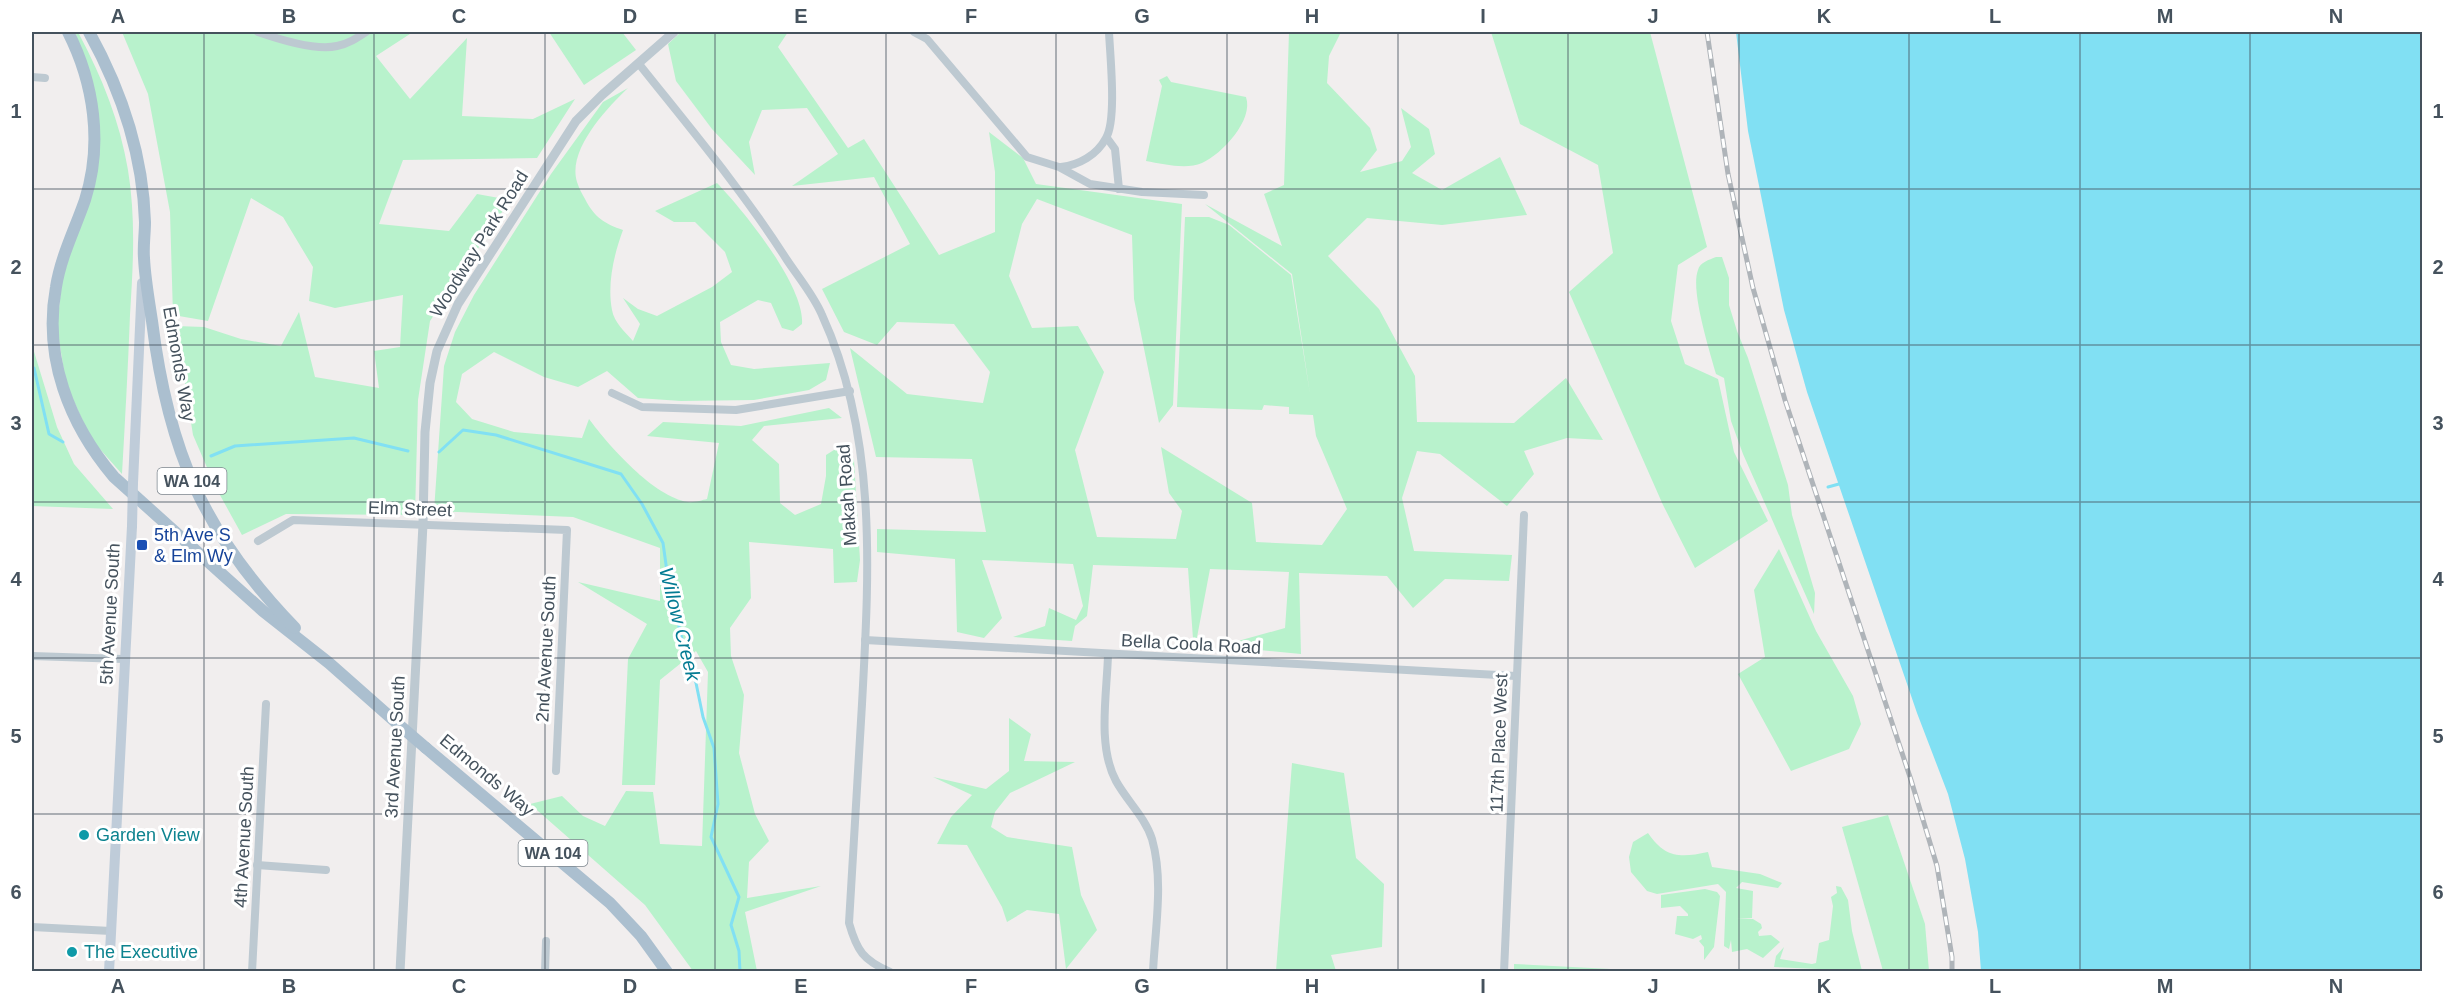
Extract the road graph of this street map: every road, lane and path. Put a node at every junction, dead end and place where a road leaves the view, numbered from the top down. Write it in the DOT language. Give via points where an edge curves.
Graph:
graph roads {
  1 [pos="68,32"];
  2 [pos="89,32"];
  3 [pos="258,32"];
  4 [pos="366,32"];
  5 [pos="674,32"];
  6 [pos="914,32"];
  7 [pos="1109,32"];
  8 [pos="639,64"];
  9 [pos="32,77"];
  10 [pos="45,78"];
  11 [pos="1107,138"];
  12 [pos="1059,167"];
  13 [pos="1119,189"];
  14 [pos="1204,195"];
  15 [pos="144,258"];
  16 [pos="850,391"];
  17 [pos="612,393"];
  18 [pos="1524,515"];
  19 [pos="423,524"];
  20 [pos="567,530"];
  21 [pos="258,541"];
  22 [pos="865,640"];
  23 [pos="1108,655"];
  24 [pos="32,656"];
  25 [pos="123,660"];
  26 [pos="329,663"];
  27 [pos="1516,676"];
  28 [pos="266,704"];
  29 [pos="556,771"];
  30 [pos="257,864"];
  31 [pos="326,870"];
  32 [pos="32,927"];
  33 [pos="111,931"];
  34 [pos="546,941"];
  35 [pos="109,972"];
  36 [pos="252,972"];
  37 [pos="400,972"];
  38 [pos="545,972"];
  39 [pos="667,972"];
  40 [pos="890,972"];
  41 [pos="1153,972"];
  42 [pos="1504,972"];
  1 -- 26 [label="main road, Edmonds Way / WA 104" via="86,75 94,129 89,184 66,247 53,306 57,367 72,414 95,455 114,477 263,611"];
  2 -- 15 [label="main road, Edmonds Way / WA 104" via="108,65 138,159 145,221"];
  3 -- 4 [label="street" via="335,47"];
  5 -- 8 [label="street, Woodway Park Road"];
  6 -- 12 [label="street" via="927,39 1027,156"];
  7 -- 11 [label="street" via="1112,111"];
  8 -- 16 [label="street, Makah Road" via="760,219 822,314"];
  8 -- 19 [label="street, Woodway Park Road" via="576,121 458,304 442,336 426,421"];
  9 -- 10 [label="street"];
  11 -- 12 [label="street" via="1076,165"];
  11 -- 13 [label="street" via="1115,149"];
  12 -- 13 [label="street" via="1090,184"];
  13 -- 14 [label="street"];
  15 -- 25 [label="main road, 5th Avenue South, bridge"];
  15 -- 26 [label="main road, Edmonds Way / WA 104" via="164,400 185,468 208,516 236,560 264,596"];
  16 -- 17 [label="street" via="736,410 642,407"];
  16 -- 22 [label="street, Makah Road" via="864,467"];
  18 -- 27 [label="street, 117th Place West"];
  19 -- 20 [label="street, Elm Street"];
  19 -- 21 [label="street, Elm Street" via="293,520"];
  19 -- 37 [label="street, 3rd Avenue South"];
  20 -- 29 [label="street, 2nd Avenue South"];
  22 -- 23 [label="street, Bella Coola Road"];
  22 -- 40 [label="street, Makah Road" via="849,923 860,952"];
  23 -- 27 [label="street, Bella Coola Road"];
  23 -- 41 [label="street" via="1105,751 1116,781 1151,838 1157,869"];
  24 -- 25 [label="street"];
  25 -- 33 [label="main road, 5th Avenue South"];
  26 -- 39 [label="main road, Edmonds Way / WA 104, bridge" via="610,903"];
  27 -- 42 [label="street, 117th Place West"];
  28 -- 30 [label="street, 4th Avenue South"];
  30 -- 31 [label="street"];
  30 -- 36 [label="street, 4th Avenue South"];
  32 -- 33 [label="street"];
  33 -- 35 [label="main road, 5th Avenue South"];
  34 -- 38 [label="street"];
}
